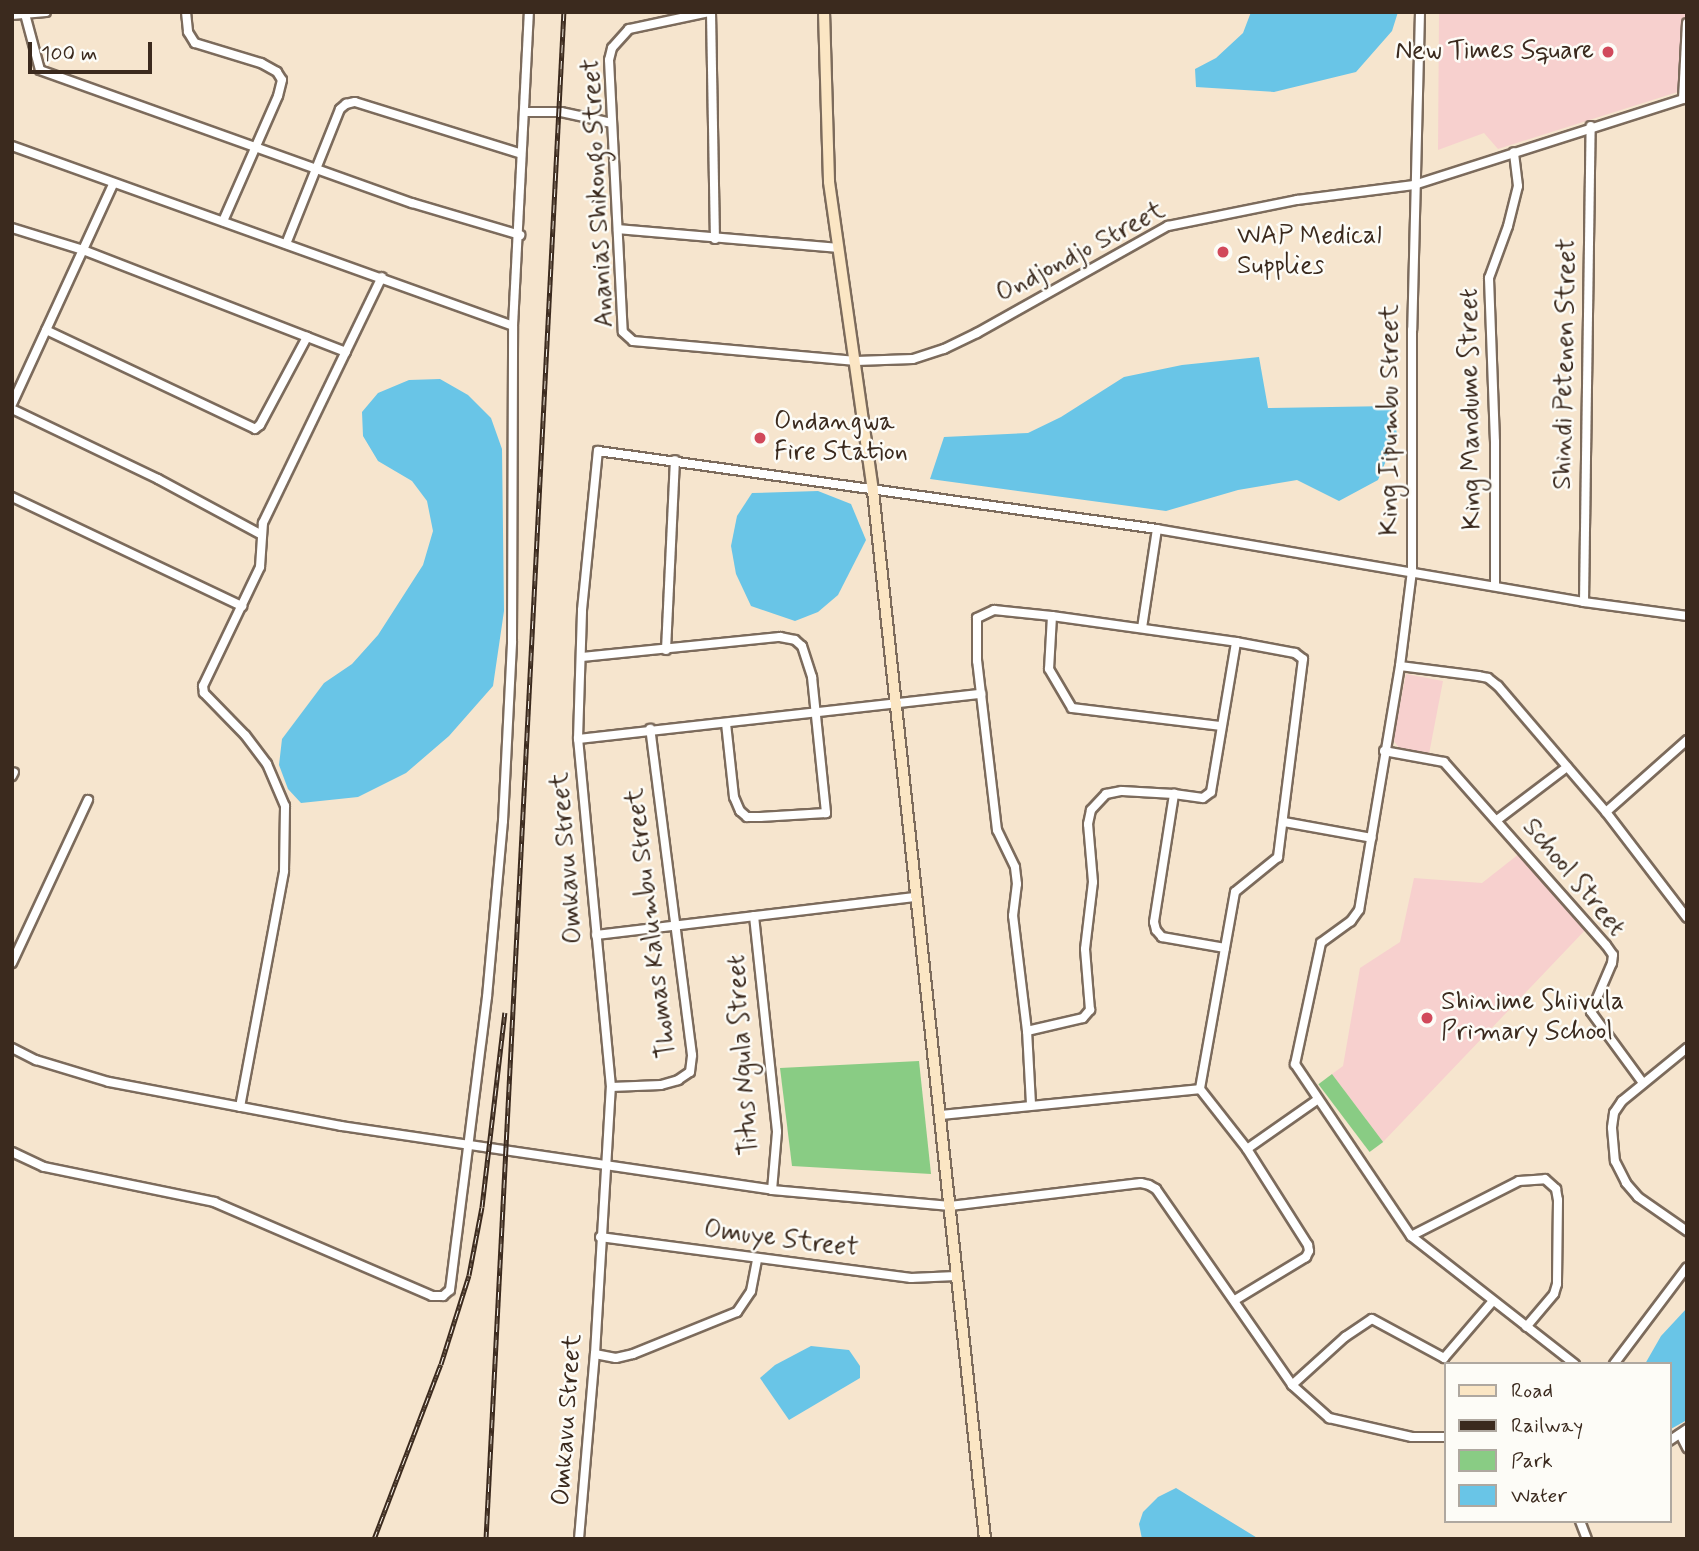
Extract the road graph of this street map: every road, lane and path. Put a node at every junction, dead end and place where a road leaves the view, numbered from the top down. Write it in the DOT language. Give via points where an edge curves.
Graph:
graph roads {
  1 [pos="46,12"];
  2 [pos="186,12"];
  3 [pos="529,12"];
  4 [pos="710,12"];
  5 [pos="824,12"];
  6 [pos="1420,12"];
  7 [pos="24,14"];
  8 [pos="12,15"];
  9 [pos="1687,23"];
  10 [pos="1685,98"];
  11 [pos="526,112"];
  12 [pos="612,123"];
  13 [pos="1591,126"];
  14 [pos="12,146"];
  15 [pos="256,147"];
  16 [pos="1514,152"];
  17 [pos="519,153"];
  18 [pos="316,169"];
  19 [pos="113,184"];
  20 [pos="1414,185"];
  21 [pos="223,221"];
  22 [pos="12,228"];
  23 [pos="618,229"];
  24 [pos="520,236"];
  25 [pos="715,239"];
  26 [pos="286,244"];
  27 [pos="838,248"];
  28 [pos="83,250"];
  29 [pos="382,277"];
  30 [pos="513,326"];
  31 [pos="47,330"];
  32 [pos="307,337"];
  33 [pos="346,352"];
  34 [pos="856,361"];
  35 [pos="12,404"];
  36 [pos="12,409"];
  37 [pos="675,460"];
  38 [pos="873,491"];
  39 [pos="12,497"];
  40 [pos="1157,529"];
  41 [pos="260,534"];
  42 [pos="1412,571"];
  43 [pos="1495,586"];
  44 [pos="1584,602"];
  45 [pos="242,606"];
  46 [pos="1052,616"];
  47 [pos="1687,616"];
  48 [pos="1142,628"];
  49 [pos="1237,642"];
  50 [pos="666,650"];
  51 [pos="582,657"];
  52 [pos="1400,666"];
  53 [pos="981,694"];
  54 [pos="894,706"];
  55 [pos="816,715"];
  56 [pos="726,723"];
  57 [pos="1220,726"];
  58 [pos="650,729"];
  59 [pos="578,739"];
  60 [pos="1687,740"];
  61 [pos="1384,751"];
  62 [pos="1567,767"];
  63 [pos="1174,794"];
  64 [pos="88,800"];
  65 [pos="1606,813"];
  66 [pos="1497,820"];
  67 [pos="1284,822"];
  68 [pos="1372,838"];
  69 [pos="915,897"];
  70 [pos="754,916"];
  71 [pos="1687,918"];
  72 [pos="674,926"];
  73 [pos="596,935"];
  74 [pos="1224,948"];
  75 [pos="12,963"];
  76 [pos="1027,1031"];
  77 [pos="12,1048"];
  78 [pos="1687,1048"];
  79 [pos="1643,1083"];
  80 [pos="611,1087"];
  81 [pos="1200,1089"];
  82 [pos="1317,1100"];
  83 [pos="1031,1104"];
  84 [pos="240,1107"];
  85 [pos="940,1115"];
  86 [pos="467,1145"];
  87 [pos="1247,1149"];
  88 [pos="12,1152"];
  89 [pos="606,1166"];
  90 [pos="772,1190"];
  91 [pos="950,1206"];
  92 [pos="1687,1231"];
  93 [pos="1411,1236"];
  94 [pos="600,1237"];
  95 [pos="757,1259"];
  96 [pos="1687,1267"];
  97 [pos="956,1276"];
  98 [pos="1235,1300"];
  99 [pos="1492,1302"];
  100 [pos="1526,1327"];
  101 [pos="595,1354"];
  102 [pos="1572,1362"];
  103 [pos="1616,1362"];
  104 [pos="1292,1385"];
  105 [pos="1683,1431"];
  106 [pos="1444,1437"];
  107 [pos="1687,1448"];
  108 [pos="579,1539"];
  109 [pos="985,1539"];
  1 -- 7 [label="street"];
  2 -- 15 [label="street" via="188,32 195,43 261,63 282,80"];
  3 -- 11 [label="street"];
  4 -- 12 [label="street, Ananias Shikongo Street" via="629,29 618,40 609,60"];
  4 -- 25 [label="street"];
  5 -- 27 [label="street" via="828,182"];
  6 -- 20 [label="street, King Iipumbu Street"];
  7 -- 8 [label="street"];
  7 -- 15 [label="street" via="40,69"];
  9 -- 10 [label="street"];
  10 -- 13 [label="street, Ondjondjo Street"];
  11 -- 12 [label="street" via="561,112"];
  11 -- 17 [label="street"];
  12 -- 23 [label="street, Ananias Shikongo Street"];
  13 -- 16 [label="street, Ondjondjo Street"];
  13 -- 44 [label="street, Shindi Petenen Street"];
  14 -- 19 [label="street"];
  15 -- 18 [label="street"];
  15 -- 21 [label="street"];
  16 -- 20 [label="street, Ondjondjo Street"];
  16 -- 43 [label="street, King Mandume Street" via="1518,186 1489,278"];
  17 -- 18 [label="street" via="355,102 340,108"];
  17 -- 24 [label="street"];
  18 -- 24 [label="street"];
  18 -- 26 [label="street"];
  19 -- 21 [label="street"];
  19 -- 28 [label="street"];
  20 -- 34 [label="street, Ondjondjo Street" via="1297,200 1168,226 944,349 913,359"];
  20 -- 42 [label="street, King Iipumbu Street"];
  21 -- 26 [label="street"];
  22 -- 28 [label="street"];
  23 -- 25 [label="street"];
  23 -- 34 [label="street, Ananias Shikongo Street" via="627,338"];
  24 -- 30 [label="street"];
  25 -- 27 [label="street"];
  26 -- 29 [label="street"];
  27 -- 34 [label="street"];
  28 -- 31 [label="street"];
  28 -- 32 [label="street"];
  29 -- 30 [label="street"];
  29 -- 33 [label="street"];
  30 -- 86 [label="street" via="512,641 503,821 487,997"];
  31 -- 32 [label="street" via="255,429"];
  31 -- 35 [label="street"];
  32 -- 33 [label="street"];
  33 -- 41 [label="street"];
  34 -- 38 [label="street"];
  36 -- 41 [label="street"];
  37 -- 38 [label="street, Omkavu Street"];
  37 -- 50 [label="street"];
  37 -- 51 [label="street, Omkavu Street" via="598,450 582,610"];
  38 -- 40 [label="street, Omkavu Street"];
  38 -- 54 [label="street"];
  39 -- 45 [label="street"];
  40 -- 42 [label="street, Omkavu Street"];
  40 -- 48 [label="street"];
  41 -- 45 [label="street" via="260,567"];
  42 -- 43 [label="street, Omkavu Street"];
  42 -- 52 [label="street, King Iipumbu Street"];
  43 -- 44 [label="street, Omkavu Street"];
  44 -- 47 [label="street, Omkavu Street"];
  45 -- 84 [label="street" via="203,686 204,693 267,764 285,806 284,871"];
  46 -- 48 [label="street"];
  46 -- 53 [label="street" via="994,610 977,618"];
  46 -- 57 [label="street" via="1049,669 1072,708"];
  48 -- 49 [label="street"];
  49 -- 57 [label="street"];
  49 -- 67 [label="street" via="1295,653 1303,659"];
  50 -- 51 [label="street"];
  50 -- 55 [label="street" via="780,637 795,640 802,646 811,677"];
  51 -- 59 [label="street, Omkavu Street"];
  52 -- 61 [label="street, King Iipumbu Street"];
  52 -- 62 [label="street" via="1488,678"];
  53 -- 54 [label="street"];
  53 -- 76 [label="street" via="997,830 1015,867 1013,916"];
  54 -- 55 [label="street"];
  54 -- 69 [label="street"];
  55 -- 56 [label="street"];
  55 -- 56 [label="street" via="826,813 747,817 740,811 734,797"];
  56 -- 58 [label="street"];
  57 -- 63 [label="street" via="1211,792 1203,798"];
  58 -- 59 [label="street"];
  58 -- 72 [label="street, Thomas Kalumbu Street"];
  59 -- 73 [label="street, Omkavu Street"];
  60 -- 65 [label="street"];
  61 -- 66 [label="street, School Street" via="1444,762"];
  61 -- 68 [label="street, King Iipumbu Street"];
  62 -- 65 [label="street"];
  62 -- 66 [label="street"];
  63 -- 74 [label="street" via="1156,930 1162,936"];
  63 -- 76 [label="street" via="1114,792 1098,800 1091,810 1087,824 1093,882 1085,949 1090,1010 1083,1018"];
  64 -- 75 [label="street"];
  65 -- 71 [label="street"];
  66 -- 79 [label="street, School Street" via="1613,955 1591,1012"];
  67 -- 68 [label="street"];
  67 -- 74 [label="street" via="1278,857 1235,892"];
  68 -- 82 [label="street, King Iipumbu Street" via="1359,910 1321,943 1297,1046 1295,1064"];
  69 -- 70 [label="street"];
  69 -- 85 [label="street"];
  70 -- 72 [label="street"];
  70 -- 90 [label="street, Titus Ngula Street" via="777,1132"];
  72 -- 73 [label="street"];
  72 -- 80 [label="street, Thomas Kalumbu Street" via="692,1055 690,1072 660,1085"];
  73 -- 80 [label="street, Omkavu Street"];
  74 -- 81 [label="street"];
  76 -- 83 [label="street"];
  77 -- 84 [label="street" via="109,1082"];
  78 -- 79 [label="street"];
  79 -- 92 [label="street" via="1614,1113 1615,1161 1638,1197"];
  80 -- 89 [label="street, Omkavu Street"];
  81 -- 83 [label="street"];
  81 -- 87 [label="street"];
  82 -- 87 [label="street"];
  82 -- 93 [label="street, King Iipumbu Street"];
  83 -- 85 [label="street"];
  84 -- 86 [label="street"];
  85 -- 91 [label="street"];
  86 -- 88 [label="street" via="454,1282 443,1296 432,1296 214,1202 44,1167"];
  86 -- 89 [label="street"];
  87 -- 98 [label="street" via="1309,1251"];
  89 -- 90 [label="street"];
  89 -- 94 [label="street, Omkavu Street"];
  90 -- 91 [label="street"];
  91 -- 97 [label="street"];
  91 -- 98 [label="street" via="1149,1185"];
  93 -- 99 [label="street, King Iipumbu Street"];
  93 -- 100 [label="street" via="1519,1181 1545,1179 1556,1189 1558,1200 1557,1284"];
  94 -- 95 [label="street, Omuye Street"];
  94 -- 101 [label="street, Omkavu Street"];
  95 -- 97 [label="street, Omuye Street" via="911,1278"];
  95 -- 101 [label="street" via="751,1292 737,1312 633,1354 616,1358"];
  96 -- 103 [label="street"];
  97 -- 109 [label="street"];
  98 -- 104 [label="street"];
  99 -- 100 [label="street, King Iipumbu Street"];
  99 -- 104 [label="street" via="1444,1358 1372,1319"];
  100 -- 102 [label="street, King Iipumbu Street"];
  101 -- 108 [label="street, Omkavu Street"];
  104 -- 106 [label="street" via="1329,1418 1412,1437"];
  105 -- 107 [label="street"];
}
